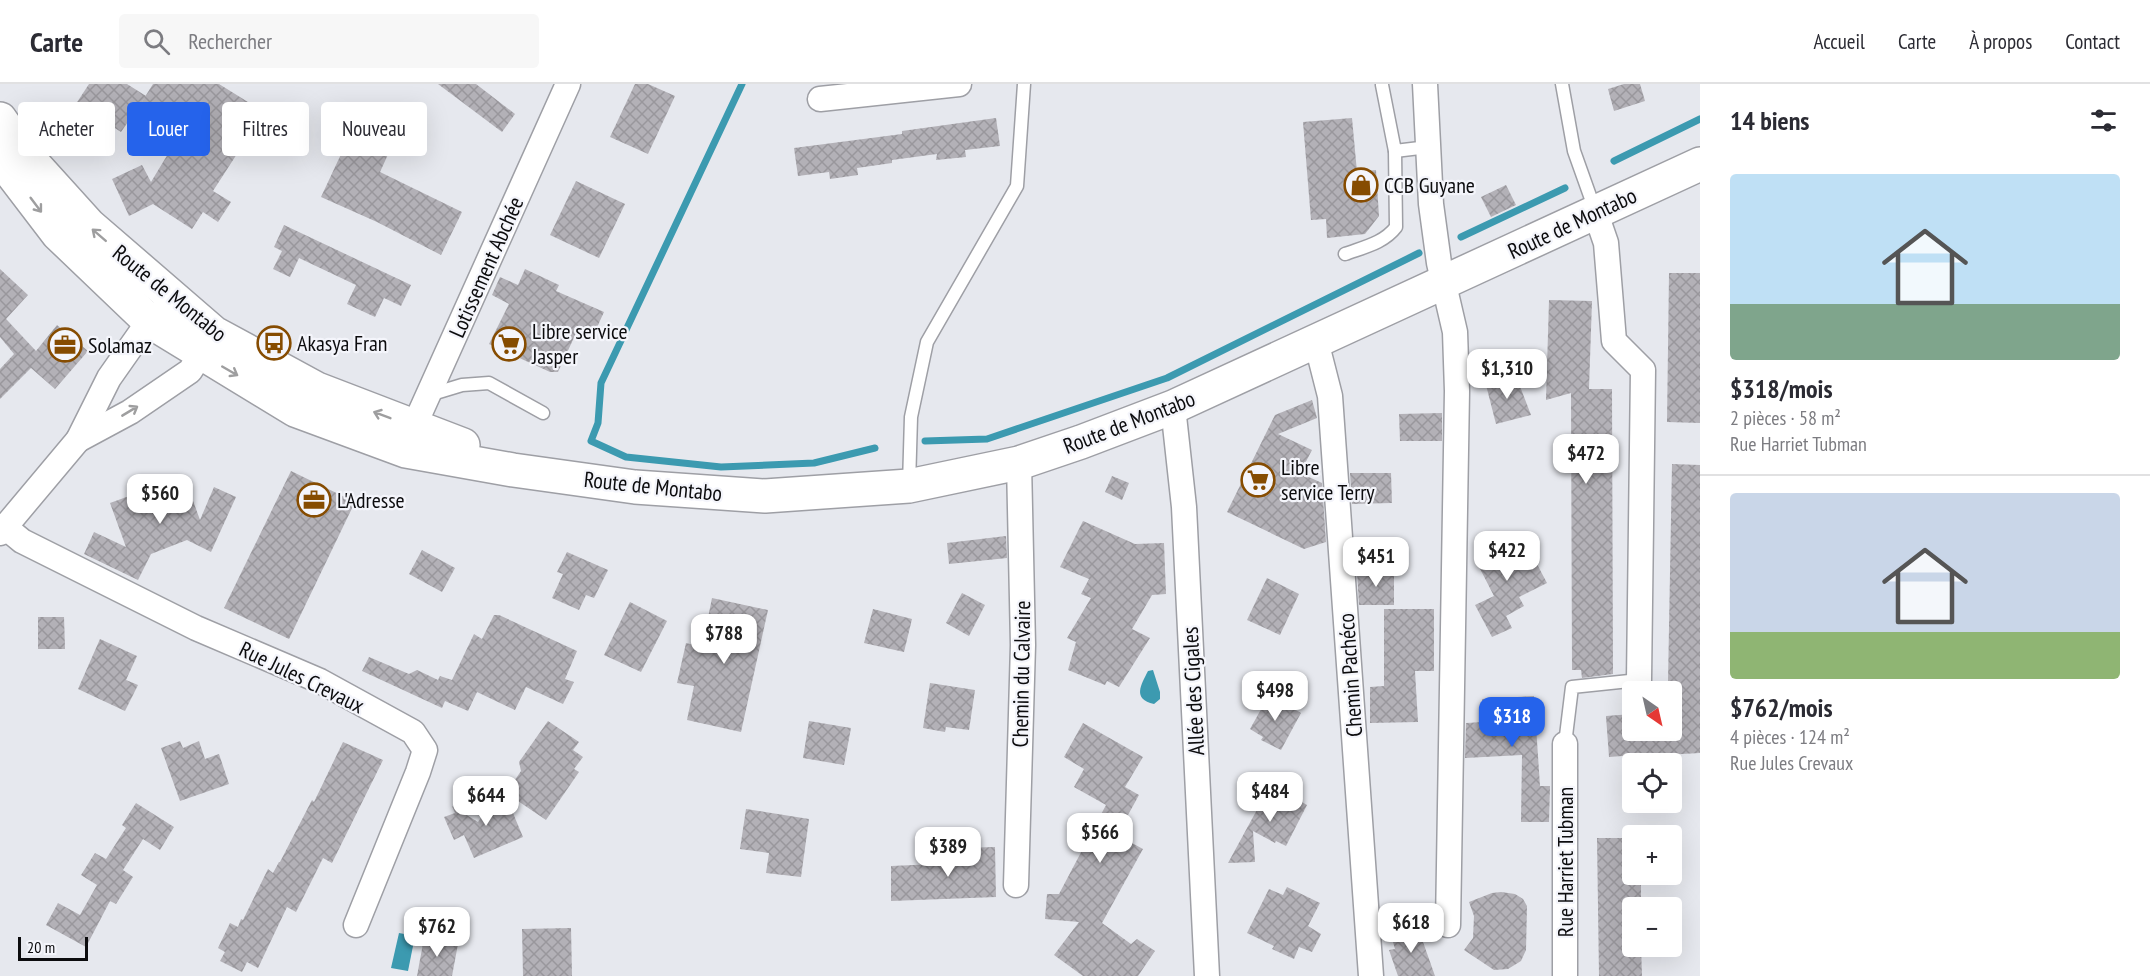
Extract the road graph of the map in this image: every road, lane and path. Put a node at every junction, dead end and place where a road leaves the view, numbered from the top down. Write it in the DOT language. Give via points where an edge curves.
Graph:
graph roads {
  1 [pos="568,84"];
  2 [pos="959,84"];
  3 [pos="1024,84"];
  4 [pos="1425,84"];
  5 [pos="1562,84"];
  6 [pos="1382,85"];
  7 [pos="820,99"];
  8 [pos="0,119"];
  9 [pos="1428,147"];
  10 [pos="1395,151"];
  11 [pos="0,158"];
  12 [pos="1700,164"];
  13 [pos="1595,211"];
  14 [pos="1345,254"];
  15 [pos="1445,283"];
  16 [pos="175,300"];
  17 [pos="148,321"];
  18 [pos="1316,340"];
  19 [pos="208,344"];
  20 [pos="429,394"];
  21 [pos="1173,407"];
  22 [pos="543,413"];
  23 [pos="78,440"];
  24 [pos="411,440"];
  25 [pos="1019,463"];
  26 [pos="909,486"];
  27 [pos="2,530"];
  28 [pos="1639,680"];
  29 [pos="1565,744"];
  30 [pos="1016,885"];
  31 [pos="356,925"];
  32 [pos="1448,925"];
  33 [pos="1207,976"];
  34 [pos="1371,976"];
  35 [pos="1565,976"];
  1 -- 20 [label="street, Lotissement Abchée"];
  2 -- 7 [label="street"];
  3 -- 26 [label="lane" via="1017,186 927,342 911,417"];
  4 -- 9 [label="street"];
  5 -- 13 [label="lane" via="1574,151"];
  6 -- 10 [label="lane"];
  16 -- 8 [label="main road, Route de Montabo, one-way" via="88,225 23,152"];
  9 -- 10 [label="lane"];
  9 -- 15 [label="street" via="1431,204"];
  10 -- 14 [label="lane" via="1396,227 1375,243"];
  11 -- 17 [label="main road, Route de Montabo, one-way" via="58,234"];
  12 -- 13 [label="main road, Route de Montabo"];
  13 -- 15 [label="main road, Route de Montabo"];
  13 -- 28 [label="street, Rue Harriet Tubman" via="1606,243 1614,341 1643,370"];
  15 -- 18 [label="main road, Route de Montabo"];
  15 -- 32 [label="street" via="1455,332 1457,391"];
  16 -- 17 [label="street"];
  16 -- 19 [label="main road, Route de Montabo"];
  17 -- 19 [label="main road, Route de Montabo"];
  17 -- 23 [label="street" via="109,378"];
  18 -- 21 [label="main road, Route de Montabo"];
  18 -- 34 [label="street, Chemin Pachéco" via="1330,396"];
  23 -- 19 [label="street, one-way" via="130,412 190,371"];
  19 -- 24 [label="main road, Route de Montabo" via="296,410"];
  20 -- 22 [label="lane" via="489,383"];
  20 -- 24 [label="street, Lotissement Abchée"];
  21 -- 25 [label="main road, Route de Montabo"];
  21 -- 33 [label="street, Allée des Cigales" via="1185,507"];
  23 -- 27 [label="street"];
  24 -- 26 [label="main road, Route de Montabo" via="513,470 635,487 765,496"];
  25 -- 26 [label="main road, Route de Montabo"];
  25 -- 30 [label="street, Chemin du Calvaire" via="1023,645"];
  27 -- 31 [label="street, Rue Jules Crevaux" via="196,628 320,681 413,732 425,750"];
  28 -- 29 [label="lane, Rue Harriet Tubman" via="1572,687"];
  29 -- 35 [label="street, Rue Harriet Tubman"];
}
